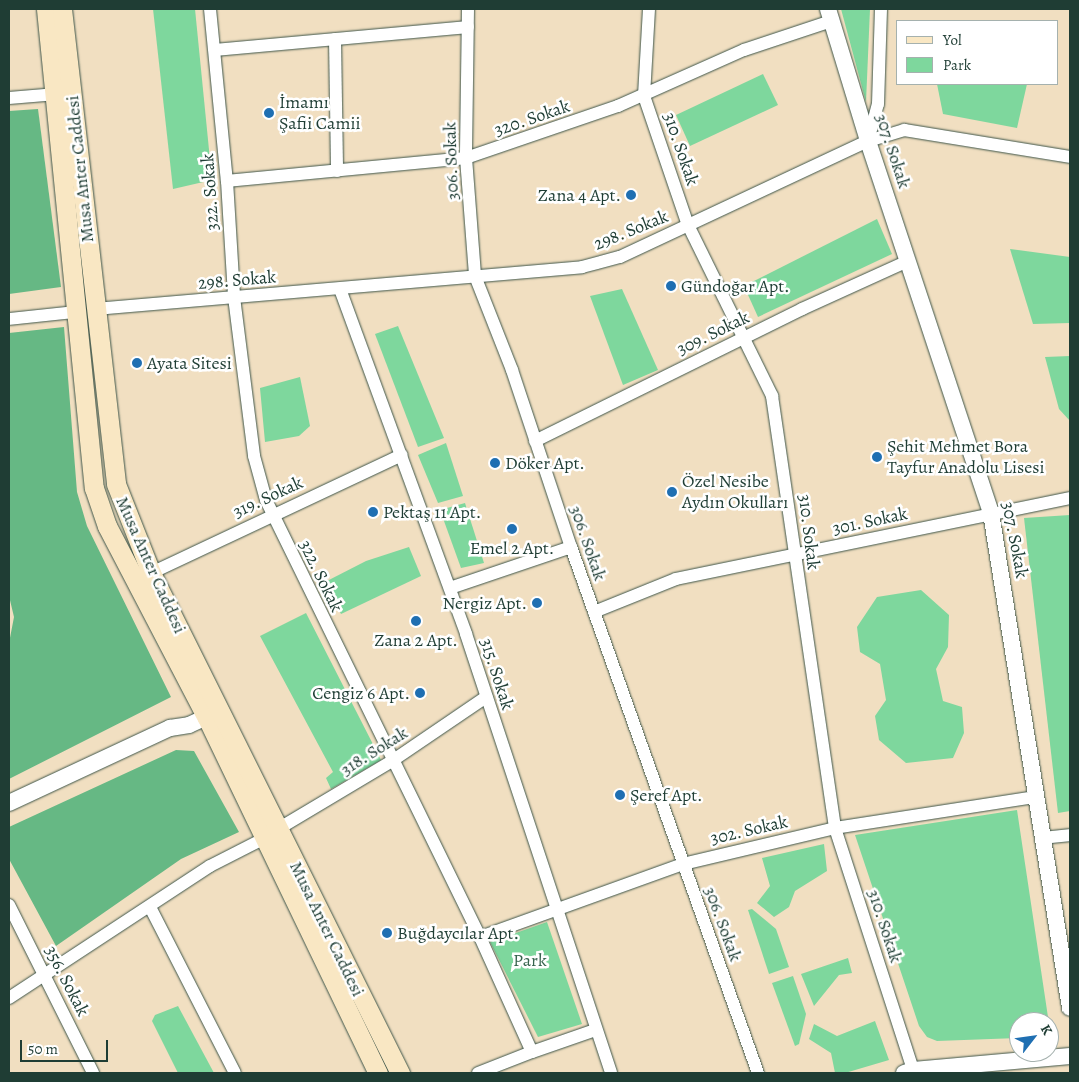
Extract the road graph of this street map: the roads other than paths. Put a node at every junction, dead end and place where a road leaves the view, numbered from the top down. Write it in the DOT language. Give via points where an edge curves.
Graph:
graph roads {
  1 [pos="46,9"];
  2 [pos="62,9"];
  3 [pos="210,9"];
  4 [pos="468,9"];
  5 [pos="649,9"];
  6 [pos="881,9"];
  7 [pos="829,15"];
  8 [pos="468,27"];
  9 [pos="335,39"];
  10 [pos="215,50"];
  11 [pos="57,94"];
  12 [pos="644,96"];
  13 [pos="9,98"];
  14 [pos="868,141"];
  15 [pos="1070,157"];
  16 [pos="466,158"];
  17 [pos="336,171"];
  18 [pos="227,181"];
  19 [pos="688,225"];
  20 [pos="908,261"];
  21 [pos="475,276"];
  22 [pos="340,289"];
  23 [pos="234,297"];
  24 [pos="95,310"];
  25 [pos="75,312"];
  26 [pos="9,319"];
  27 [pos="742,339"];
  28 [pos="535,441"];
  29 [pos="402,456"];
  30 [pos="1070,498"];
  31 [pos="991,512"];
  32 [pos="272,514"];
  33 [pos="571,547"];
  34 [pos="794,554"];
  35 [pos="151,573"];
  36 [pos="450,588"];
  37 [pos="594,612"];
  38 [pos="486,697"];
  39 [pos="213,714"];
  40 [pos="392,761"];
  41 [pos="1035,797"];
  42 [pos="9,803"];
  43 [pos="835,828"];
  44 [pos="270,834"];
  45 [pos="1070,835"];
  46 [pos="1042,838"];
  47 [pos="683,864"];
  48 [pos="9,905"];
  49 [pos="150,907"];
  50 [pos="555,911"];
  51 [pos="480,937"];
  52 [pos="46,976"];
  53 [pos="9,998"];
  54 [pos="1070,1008"];
  55 [pos="595,1030"];
  56 [pos="532,1052"];
  57 [pos="1070,1056"];
  58 [pos="910,1072"];
  59 [pos="93,1073"];
  60 [pos="235,1073"];
  61 [pos="378,1073"];
  62 [pos="400,1073"];
  63 [pos="478,1073"];
  64 [pos="611,1073"];
  65 [pos="758,1073"];
  1 -- 11 [label="main road, Musa Anter Caddesi"];
  2 -- 24 [label="main road, Musa Anter Caddesi"];
  3 -- 10 [label="street, 322. Sokak"];
  4 -- 8 [label="street, 306. Sokak"];
  5 -- 12 [label="street, 310. Sokak"];
  6 -- 14 [label="street" via="878,104"];
  7 -- 12 [label="street, 320. Sokak"];
  7 -- 14 [label="street, 307. Sokak"];
  8 -- 9 [label="street"];
  8 -- 16 [label="street, 306. Sokak"];
  9 -- 10 [label="street"];
  9 -- 17 [label="street"];
  10 -- 18 [label="street, 322. Sokak"];
  11 -- 13 [label="street"];
  11 -- 25 [label="main road, Musa Anter Caddesi"];
  12 -- 16 [label="street, 320. Sokak"];
  12 -- 19 [label="street, 310. Sokak"];
  14 -- 15 [label="street, 298. Sokak" via="904,130"];
  14 -- 19 [label="street, 298. Sokak"];
  14 -- 20 [label="street, 307. Sokak"];
  16 -- 17 [label="street, 320. Sokak"];
  16 -- 21 [label="street, 306. Sokak"];
  17 -- 18 [label="street, 320. Sokak"];
  18 -- 23 [label="street, 322. Sokak"];
  19 -- 21 [label="street, 298. Sokak" via="620,257 582,267"];
  19 -- 27 [label="street, 310. Sokak"];
  20 -- 27 [label="street, 309. Sokak"];
  20 -- 31 [label="street, 307. Sokak"];
  21 -- 22 [label="street, 298. Sokak"];
  21 -- 28 [label="street, 306. Sokak"];
  22 -- 23 [label="street, 298. Sokak"];
  22 -- 29 [label="street, 315. Sokak"];
  23 -- 24 [label="street, 298. Sokak"];
  23 -- 32 [label="street, 322. Sokak" via="254,456"];
  24 -- 35 [label="main road, Musa Anter Caddesi" via="116,484"];
  25 -- 26 [label="street"];
  25 -- 39 [label="main road, Musa Anter Caddesi" via="94,488 111,534"];
  27 -- 28 [label="street, 309. Sokak"];
  27 -- 34 [label="street, 310. Sokak" via="772,396"];
  28 -- 33 [label="street, 306. Sokak"];
  29 -- 32 [label="street, 319. Sokak"];
  29 -- 36 [label="street, 315. Sokak"];
  30 -- 31 [label="street, 301. Sokak"];
  31 -- 34 [label="street, 301. Sokak"];
  31 -- 41 [label="street, 307. Sokak"];
  32 -- 35 [label="street, 319. Sokak"];
  32 -- 40 [label="street, 322. Sokak"];
  33 -- 36 [label="street"];
  33 -- 37 [label="street, 306. Sokak"];
  34 -- 37 [label="street, 301. Sokak" via="676,579"];
  34 -- 43 [label="street, 310. Sokak"];
  35 -- 39 [label="main road, Musa Anter Caddesi"];
  36 -- 38 [label="street, 315. Sokak"];
  37 -- 47 [label="street, 306. Sokak"];
  38 -- 40 [label="street, 318. Sokak"];
  38 -- 50 [label="street, 315. Sokak"];
  39 -- 42 [label="street" via="170,728"];
  39 -- 44 [label="main road, Musa Anter Caddesi"];
  40 -- 44 [label="street, 318. Sokak"];
  40 -- 51 [label="street, 322. Sokak"];
  41 -- 43 [label="street, 302. Sokak"];
  41 -- 46 [label="street, 307. Sokak"];
  43 -- 47 [label="street, 302. Sokak"];
  43 -- 58 [label="street, 310. Sokak"];
  44 -- 49 [label="street, 318. Sokak" via="210,866"];
  44 -- 61 [label="main road, Musa Anter Caddesi"];
  44 -- 62 [label="main road, Musa Anter Caddesi"];
  45 -- 46 [label="street"];
  46 -- 54 [label="street, 307. Sokak"];
  47 -- 50 [label="street, 302. Sokak"];
  47 -- 65 [label="street, 306. Sokak"];
  48 -- 52 [label="street, 356. Sokak"];
  49 -- 52 [label="street, 318. Sokak"];
  49 -- 60 [label="street"];
  50 -- 51 [label="street, 302. Sokak"];
  50 -- 55 [label="street, 315. Sokak"];
  51 -- 56 [label="street, 322. Sokak"];
  52 -- 53 [label="street, 318. Sokak"];
  52 -- 59 [label="street, 356. Sokak"];
  55 -- 56 [label="street"];
  55 -- 64 [label="street, 315. Sokak"];
  56 -- 63 [label="street"];
  57 -- 58 [label="street"];
}
